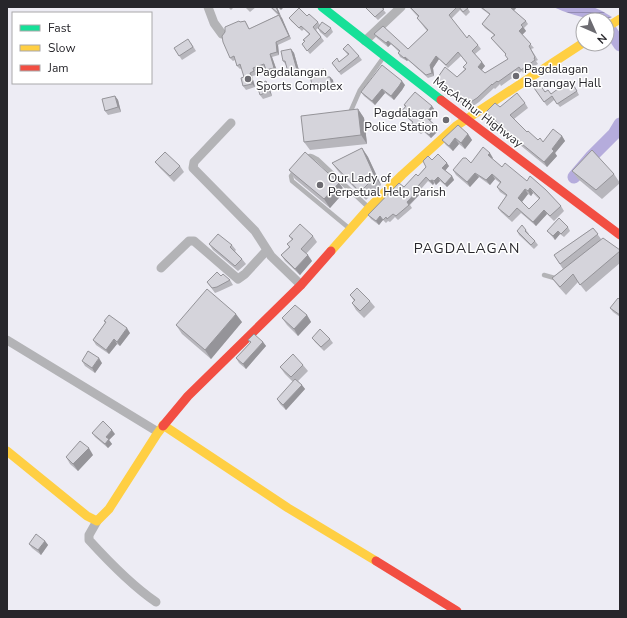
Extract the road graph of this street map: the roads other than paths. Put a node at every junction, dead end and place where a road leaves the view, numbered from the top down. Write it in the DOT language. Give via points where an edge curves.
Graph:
graph roads {
  1 [pos="208,7"];
  2 [pos="322,7"];
  3 [pos="401,7"];
  4 [pos="222,34"];
  5 [pos="365,41"];
  6 [pos="575,48"];
  7 [pos="385,56"];
  8 [pos="349,115"];
  9 [pos="467,118"];
  10 [pos="231,123"];
  11 [pos="302,162"];
  12 [pos="299,167"];
  13 [pos="369,208"];
  14 [pos="350,229"];
  15 [pos="617,235"];
  16 [pos="267,250"];
  17 [pos="161,268"];
  18 [pos="544,275"];
  19 [pos="565,276"];
  20 [pos="301,285"];
  21 [pos="7,340"];
  22 [pos="161,429"];
  23 [pos="7,451"];
  24 [pos="96,521"];
  25 [pos="156,602"];
  26 [pos="457,611"];
  1 -- 4 [label="street" via="214,23"];
  2 -- 5 [label="main road, MacArthur Highway"];
  3 -- 5 [label="street"];
  5 -- 7 [label="main road, MacArthur Highway"];
  6 -- 9 [label="main road"];
  7 -- 8 [label="lane" via="360,90"];
  7 -- 9 [label="main road, MacArthur Highway"];
  9 -- 13 [label="main road"];
  9 -- 15 [label="main road, MacArthur Highway"];
  10 -- 16 [label="street" via="194,162 193,168 255,231"];
  11 -- 13 [label="lane" via="309,156 317,159"];
  12 -- 14 [label="lane" via="291,176 292,181"];
  13 -- 14 [label="main road"];
  14 -- 20 [label="main road"];
  16 -- 17 [label="street" via="238,278 194,241 190,241"];
  16 -- 20 [label="street"];
  18 -- 19 [label="lane" via="560,280"];
  20 -- 22 [label="main road" via="188,396"];
  21 -- 22 [label="street"];
  22 -- 24 [label="main road" via="112,505"];
  22 -- 26 [label="main road"];
  23 -- 24 [label="main road"];
  24 -- 25 [label="street" via="89,540 126,578"];
}
